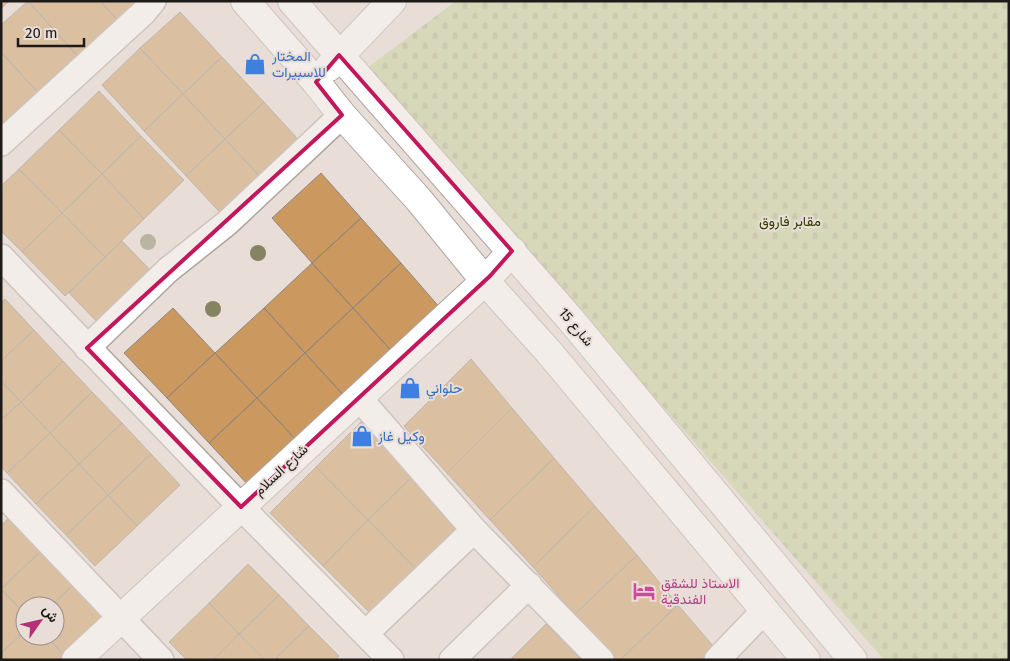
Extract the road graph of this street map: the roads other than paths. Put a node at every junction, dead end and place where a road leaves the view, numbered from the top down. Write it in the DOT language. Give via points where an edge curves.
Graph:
graph roads {
  1 [pos="153,1"];
  2 [pos="245,1"];
  3 [pos="292,1"];
  4 [pos="392,1"];
  5 [pos="372,21"];
  6 [pos="340,55"];
  7 [pos="316,82"];
  8 [pos="386,108"];
  9 [pos="342,115"];
  10 [pos="1,143"];
  11 [pos="512,251"];
  12 [pos="1,257"];
  13 [pos="485,281"];
  14 [pos="87,348"];
  15 [pos="359,398"];
  16 [pos="2,494"];
  17 [pos="240,507"];
  18 [pos="474,530"];
  19 [pos="529,585"];
  20 [pos="765,610"];
  21 [pos="121,617"];
  22 [pos="366,633"];
  23 [pos="76,660"];
  24 [pos="161,660"];
  25 [pos="391,660"];
  26 [pos="452,660"];
  27 [pos="601,660"];
  28 [pos="717,660"];
  29 [pos="806,660"];
  30 [pos="853,660"];
  1 -- 10 [label="street"];
  2 -- 7 [label="street"];
  3 -- 6 [label="street, شارع 15"];
  4 -- 5 [label="street"];
  5 -- 6 [label="street"];
  5 -- 8 [label="street" via="368,64 372,83"];
  6 -- 7 [label="street"];
  6 -- 8 [label="street, شارع 15"];
  7 -- 9 [label="street"];
  8 -- 11 [label="street, شارع 15"];
  9 -- 13 [label="street" via="419,200"];
  9 -- 14 [label="street" via="227,223 168,270"];
  11 -- 13 [label="street, شارع السلام"];
  11 -- 30 [label="street, شارع 15"];
  12 -- 14 [label="street"];
  13 -- 15 [label="street, شارع السلام"];
  13 -- 20 [label="street" via="548,351"];
  14 -- 17 [label="street"];
  15 -- 17 [label="street, شارع السلام"];
  15 -- 18 [label="street"];
  16 -- 21 [label="street"];
  17 -- 21 [label="street, شارع السلام"];
  17 -- 22 [label="street"];
  18 -- 19 [label="street"];
  18 -- 22 [label="street"];
  19 -- 26 [label="street"];
  19 -- 27 [label="street"];
  20 -- 28 [label="street"];
  20 -- 29 [label="street"];
  21 -- 23 [label="street, شارع السلام"];
  21 -- 24 [label="street"];
  22 -- 25 [label="street"];
}
